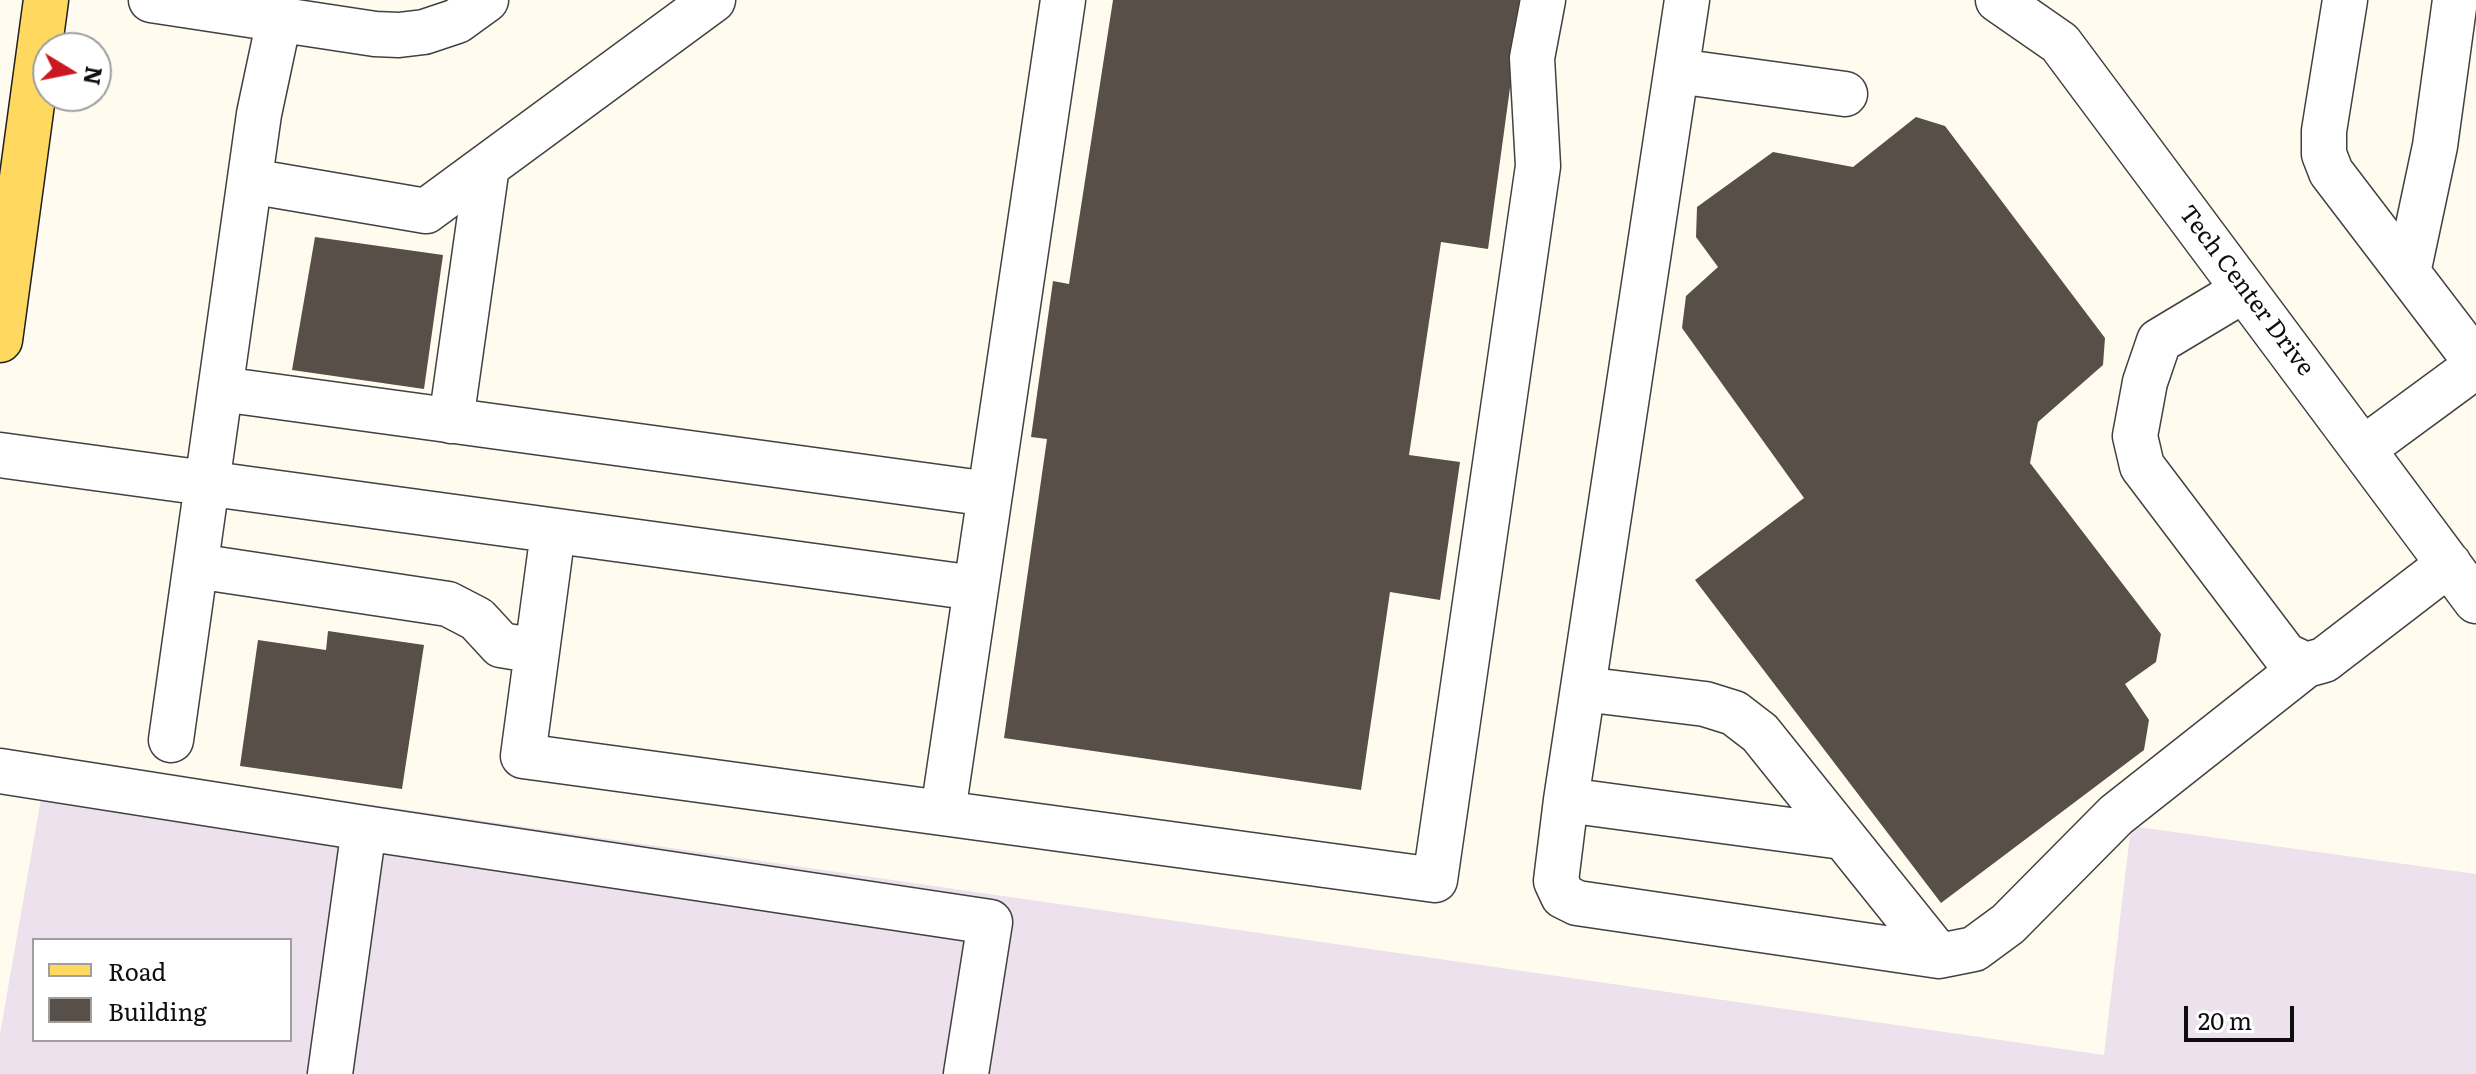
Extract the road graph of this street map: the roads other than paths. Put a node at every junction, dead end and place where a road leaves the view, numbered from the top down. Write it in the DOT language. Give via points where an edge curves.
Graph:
graph roads {
  1 [pos="46,0"];
  2 [pos="151,0"];
  3 [pos="486,0"];
  4 [pos="713,0"];
  5 [pos="1063,0"];
  6 [pos="1543,0"];
  7 [pos="1687,0"];
  8 [pos="1998,0"];
  9 [pos="2345,0"];
  10 [pos="2455,0"];
  11 [pos="279,20"];
  12 [pos="1677,71"];
  13 [pos="1845,94"];
  14 [pos="487,166"];
  15 [pos="250,181"];
  16 [pos="2408,273"];
  17 [pos="2244,290"];
  18 [pos="0,340"];
  19 [pos="2476,364"];
  20 [pos="221,389"];
  21 [pos="451,421"];
  22 [pos="2363,449"];
  23 [pos="0,455"];
  24 [pos="208,484"];
  25 [pos="989,494"];
  26 [pos="553,532"];
  27 [pos="2449,564"];
  28 [pos="196,566"];
  29 [pos="975,588"];
  30 [pos="2476,601"];
  31 [pos="537,651"];
  32 [pos="2306,665"];
  33 [pos="1583,689"];
  34 [pos="171,740"];
  35 [pos="0,771"];
  36 [pos="1566,800"];
  37 [pos="943,812"];
  38 [pos="364,828"];
  39 [pos="1842,837"];
  40 [pos="1939,956"];
  41 [pos="330,1074"];
  42 [pos="966,1074"];
  1 -- 18 [label="main road"];
  2 -- 11 [label="street"];
  3 -- 11 [label="street" via="457,21 399,35"];
  4 -- 14 [label="street"];
  5 -- 25 [label="street"];
  6 -- 37 [label="street" via="1532,58 1538,166 1435,880"];
  7 -- 12 [label="street"];
  8 -- 17 [label="street, Tech Center Drive" via="2060,43"];
  9 -- 16 [label="street" via="2324,154 2331,172"];
  10 -- 16 [label="street" via="2435,146"];
  11 -- 15 [label="street"];
  12 -- 13 [label="street"];
  12 -- 33 [label="street"];
  14 -- 15 [label="street" via="426,211"];
  14 -- 21 [label="street"];
  15 -- 20 [label="street"];
  16 -- 19 [label="street"];
  17 -- 22 [label="street, Tech Center Drive"];
  17 -- 32 [label="street" via="2159,341 2135,436 2142,466 2285,655"];
  19 -- 22 [label="street"];
  20 -- 21 [label="street"];
  20 -- 24 [label="street"];
  21 -- 25 [label="street"];
  22 -- 27 [label="street, Tech Center Drive"];
  23 -- 24 [label="street"];
  24 -- 26 [label="street"];
  24 -- 28 [label="street"];
  25 -- 29 [label="street"];
  26 -- 29 [label="street"];
  26 -- 31 [label="street"];
  27 -- 30 [label="street, Tech Center Drive"];
  27 -- 32 [label="street" via="2324,660"];
  28 -- 31 [label="street" via="448,604 477,619 501,645"];
  28 -- 34 [label="street"];
  29 -- 37 [label="street"];
  31 -- 37 [label="street" via="523,756"];
  32 -- 40 [label="street" via="2116,815 2008,924 1974,949"];
  33 -- 36 [label="street"];
  33 -- 39 [label="street" via="1705,704 1734,713 1760,733"];
  35 -- 38 [label="street"];
  36 -- 39 [label="street"];
  36 -- 40 [label="street" via="1556,881 1563,896 1577,903"];
  38 -- 41 [label="street"];
  38 -- 42 [label="street" via="990,922"];
  39 -- 40 [label="street"];
}
